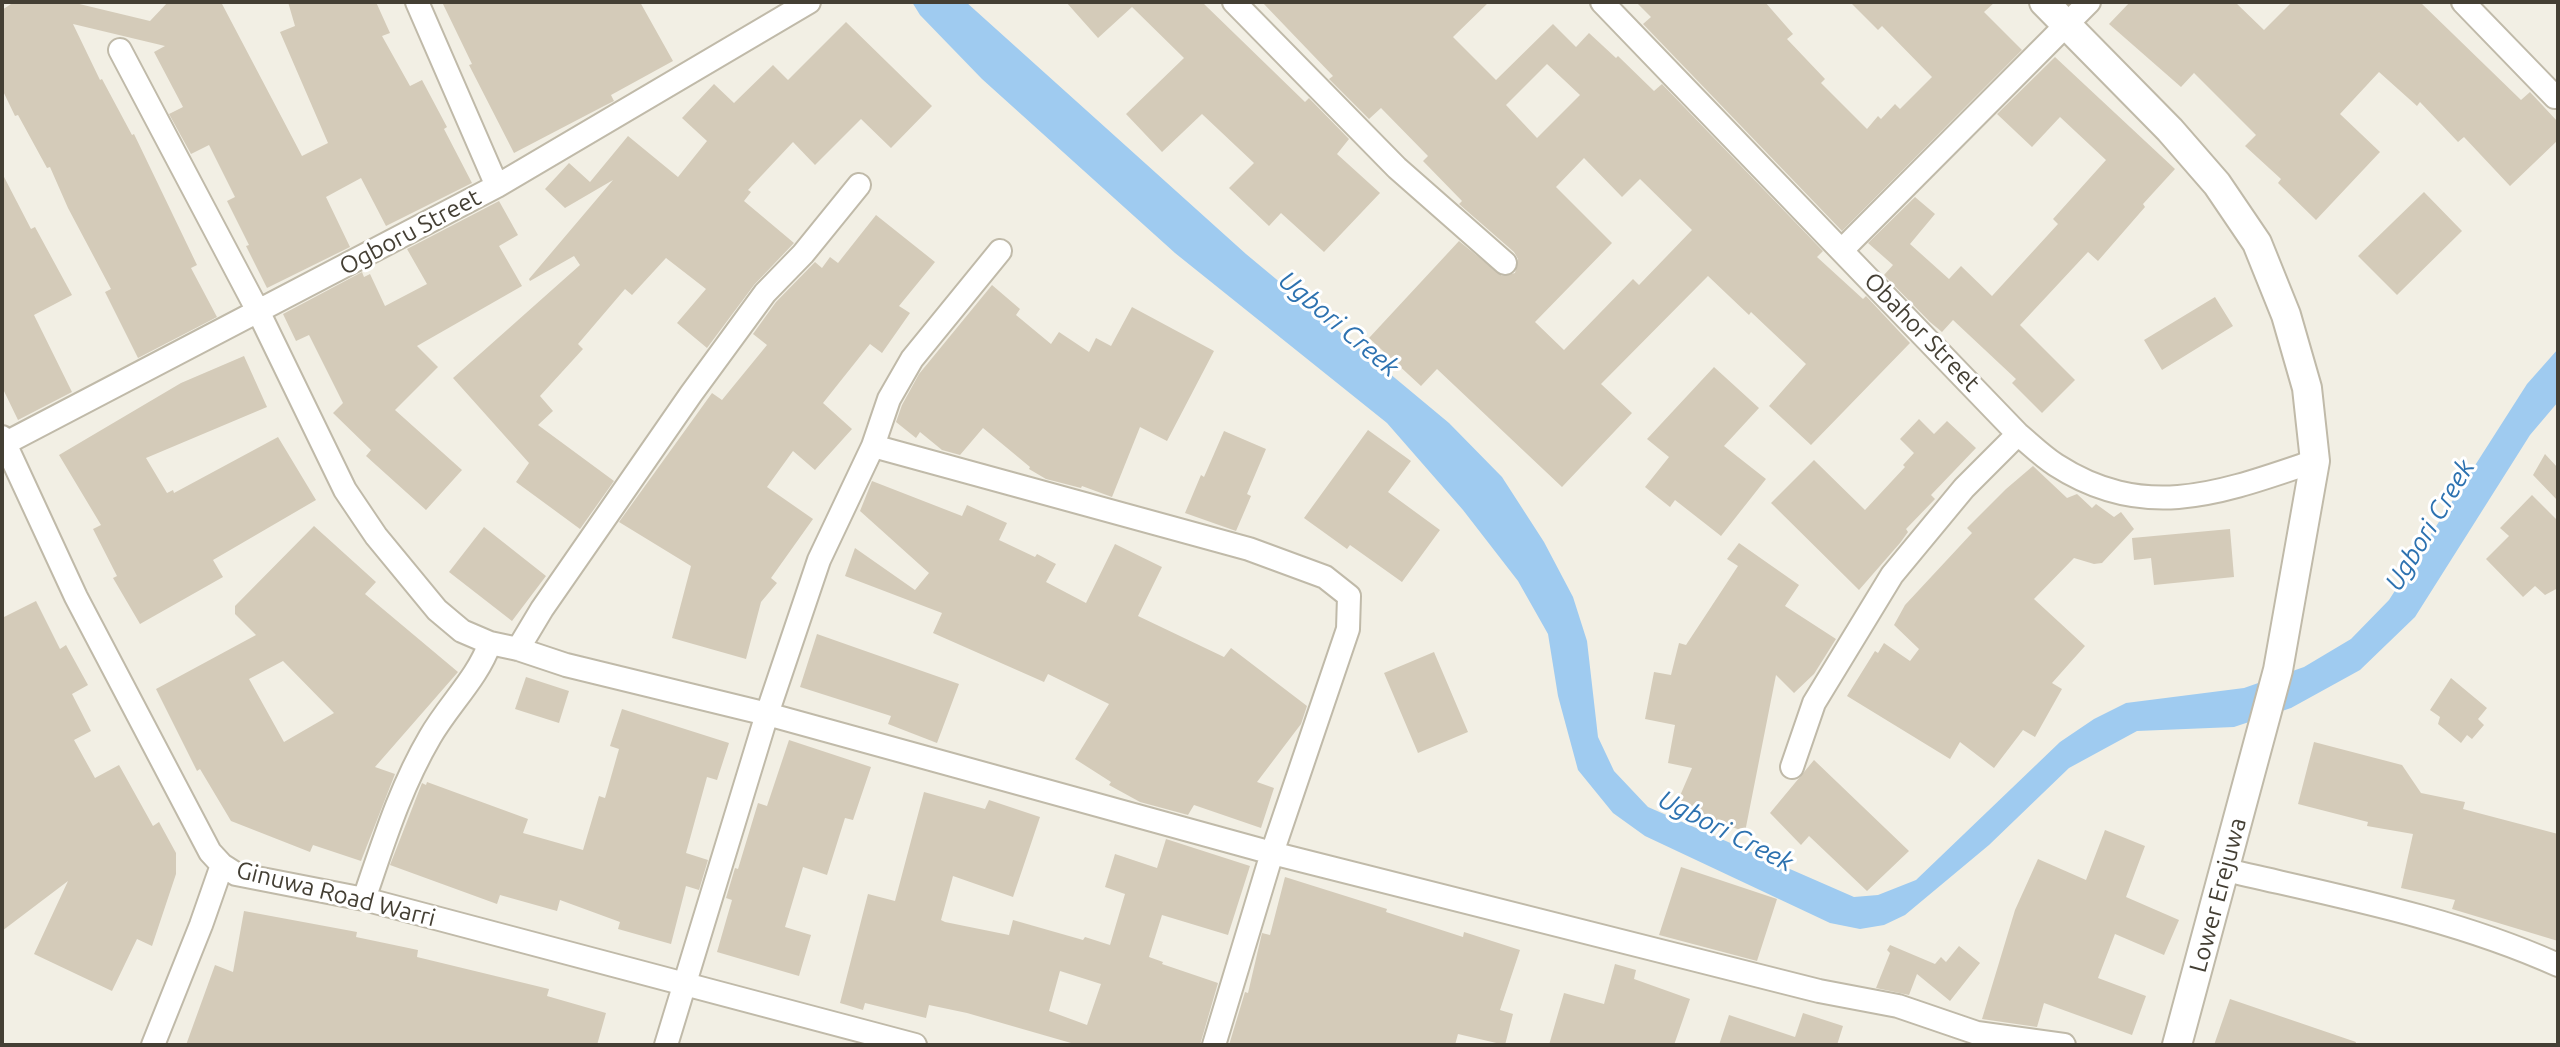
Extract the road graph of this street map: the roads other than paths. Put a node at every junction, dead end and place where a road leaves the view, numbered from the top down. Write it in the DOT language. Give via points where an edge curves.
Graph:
graph roads {
  1 [pos="417,2"];
  2 [pos="809,2"];
  3 [pos="1234,2"];
  4 [pos="1602,2"];
  5 [pos="2044,2"];
  6 [pos="2089,2"];
  7 [pos="2463,2"];
  8 [pos="2067,25"];
  9 [pos="120,50"];
  10 [pos="2555,97"];
  11 [pos="859,185"];
  12 [pos="497,186"];
  13 [pos="1842,250"];
  14 [pos="1000,251"];
  15 [pos="1505,263"];
  16 [pos="259,313"];
  17 [pos="2018,434"];
  18 [pos="3,442"];
  19 [pos="873,446"];
  20 [pos="2315,461"];
  21 [pos="490,643"];
  22 [pos="518,649"];
  23 [pos="767,714"];
  24 [pos="1792,767"];
  25 [pos="1272,853"];
  26 [pos="222,865"];
  27 [pos="2226,870"];
  28 [pos="364,899"];
  29 [pos="2557,961"];
  30 [pos="684,984"];
  31 [pos="153,1045"];
  32 [pos="666,1045"];
  33 [pos="915,1045"];
  34 [pos="1214,1045"];
  35 [pos="2064,1045"];
  36 [pos="2177,1045"];
  1 -- 12 [label="street"];
  2 -- 12 [label="street, Ogboru Street"];
  3 -- 15 [label="street" via="1397,168"];
  4 -- 13 [label="street, Obahor Street"];
  5 -- 8 [label="street, Lower Erejuwa"];
  6 -- 8 [label="street"];
  7 -- 10 [label="street"];
  8 -- 13 [label="street"];
  8 -- 20 [label="street, Lower Erejuwa" via="2217,184 2257,243 2307,388"];
  9 -- 16 [label="street"];
  11 -- 22 [label="street" via="765,293"];
  12 -- 16 [label="street, Ogboru Street"];
  13 -- 17 [label="street, Obahor Street"];
  14 -- 19 [label="street" via="912,359 889,399"];
  16 -- 18 [label="street, Ogboru Street"];
  16 -- 21 [label="street" via="345,490 376,536 437,610 462,631"];
  17 -- 20 [label="street, Obahor Street" via="2055,465 2098,487 2175,500 2239,487"];
  17 -- 24 [label="street" via="1964,488 1892,575 1814,703"];
  18 -- 26 [label="street, Ginuwa Road Warri" via="76,597 210,852"];
  19 -- 23 [label="street" via="819,560"];
  19 -- 25 [label="street" via="1249,549 1325,577 1349,596 1348,629"];
  20 -- 27 [label="street, Lower Erejuwa" via="2278,670"];
  21 -- 22 [label="street"];
  21 -- 28 [label="street" via="404,784"];
  22 -- 23 [label="street"];
  23 -- 25 [label="street"];
  23 -- 30 [label="street"];
  25 -- 34 [label="street"];
  25 -- 35 [label="street" via="1819,991 1898,1006 1977,1033"];
  26 -- 28 [label="street, Ginuwa Road Warri" via="236,874"];
  26 -- 31 [label="street"];
  27 -- 29 [label="street" via="2424,919"];
  27 -- 36 [label="street, Lower Erejuwa"];
  28 -- 30 [label="street, Ginuwa Road Warri"];
  30 -- 32 [label="street"];
  30 -- 33 [label="street, Ginuwa Road Warri"];
}
